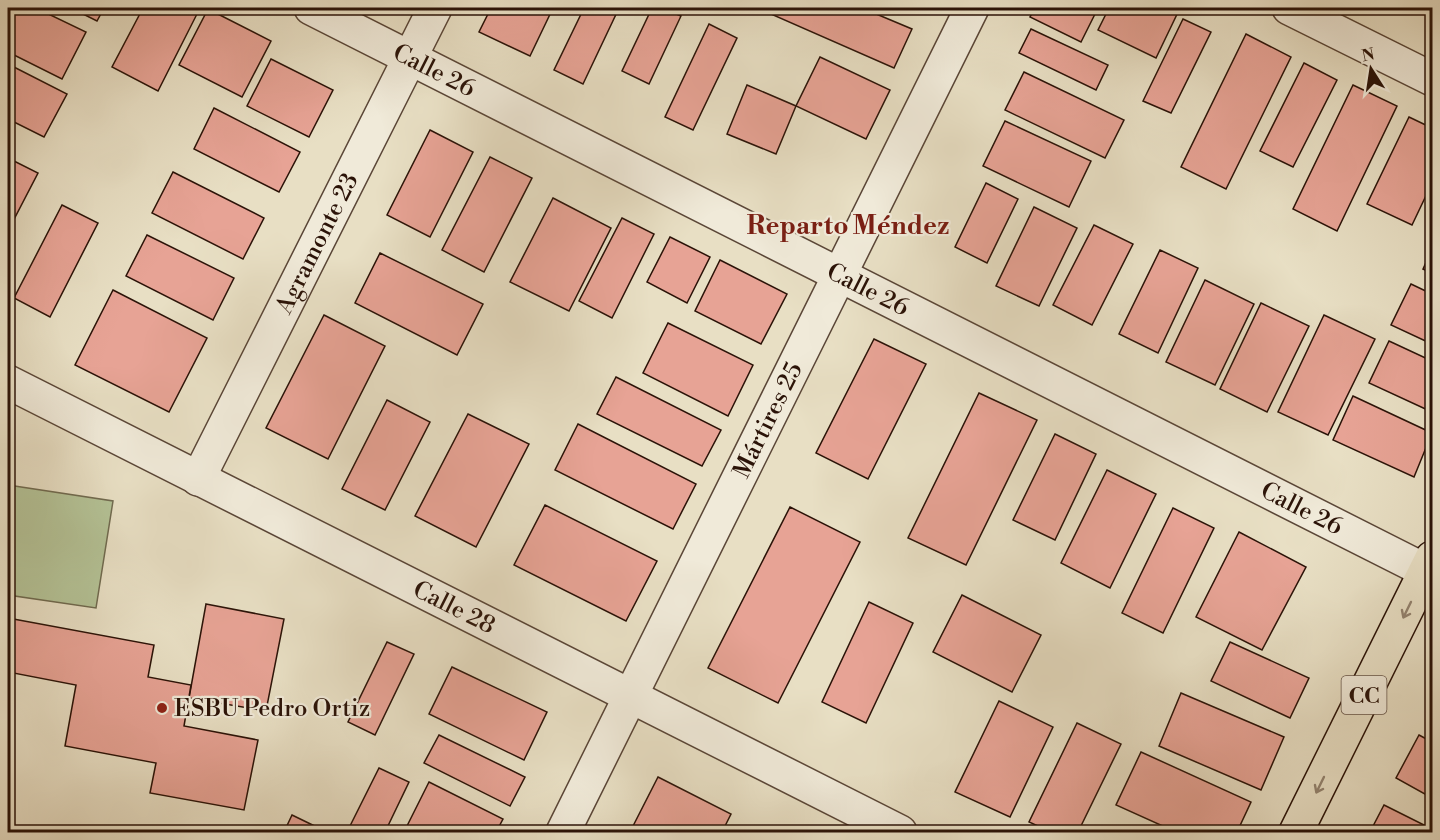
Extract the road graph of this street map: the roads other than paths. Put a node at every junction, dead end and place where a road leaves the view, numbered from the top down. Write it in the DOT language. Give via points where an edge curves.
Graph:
graph roads {
  1 [pos="311,8"];
  2 [pos="435,8"];
  3 [pos="972,8"];
  4 [pos="1289,8"];
  5 [pos="410,57"];
  6 [pos="1432,79"];
  7 [pos="840,275"];
  8 [pos="8,382"];
  9 [pos="198,479"];
  10 [pos="1429,564"];
  11 [pos="630,697"];
  12 [pos="563,832"];
  13 [pos="900,832"];
  14 [pos="1296,832"];
  1 -- 5 [label="street, Calle 26"];
  2 -- 5 [label="street, Agramonte 23"];
  3 -- 7 [label="street, Mártires 25"];
  4 -- 6 [label="street"];
  5 -- 7 [label="street, Calle 26"];
  5 -- 9 [label="street, Agramonte 23"];
  7 -- 10 [label="street, Calle 26"];
  7 -- 11 [label="street, Mártires 25"];
  8 -- 9 [label="street, Calle 28"];
  9 -- 11 [label="street, Calle 28"];
  10 -- 14 [label="main road, CC, one-way"];
  11 -- 12 [label="street, Mártires 25"];
  11 -- 13 [label="street, Calle 28"];
}
